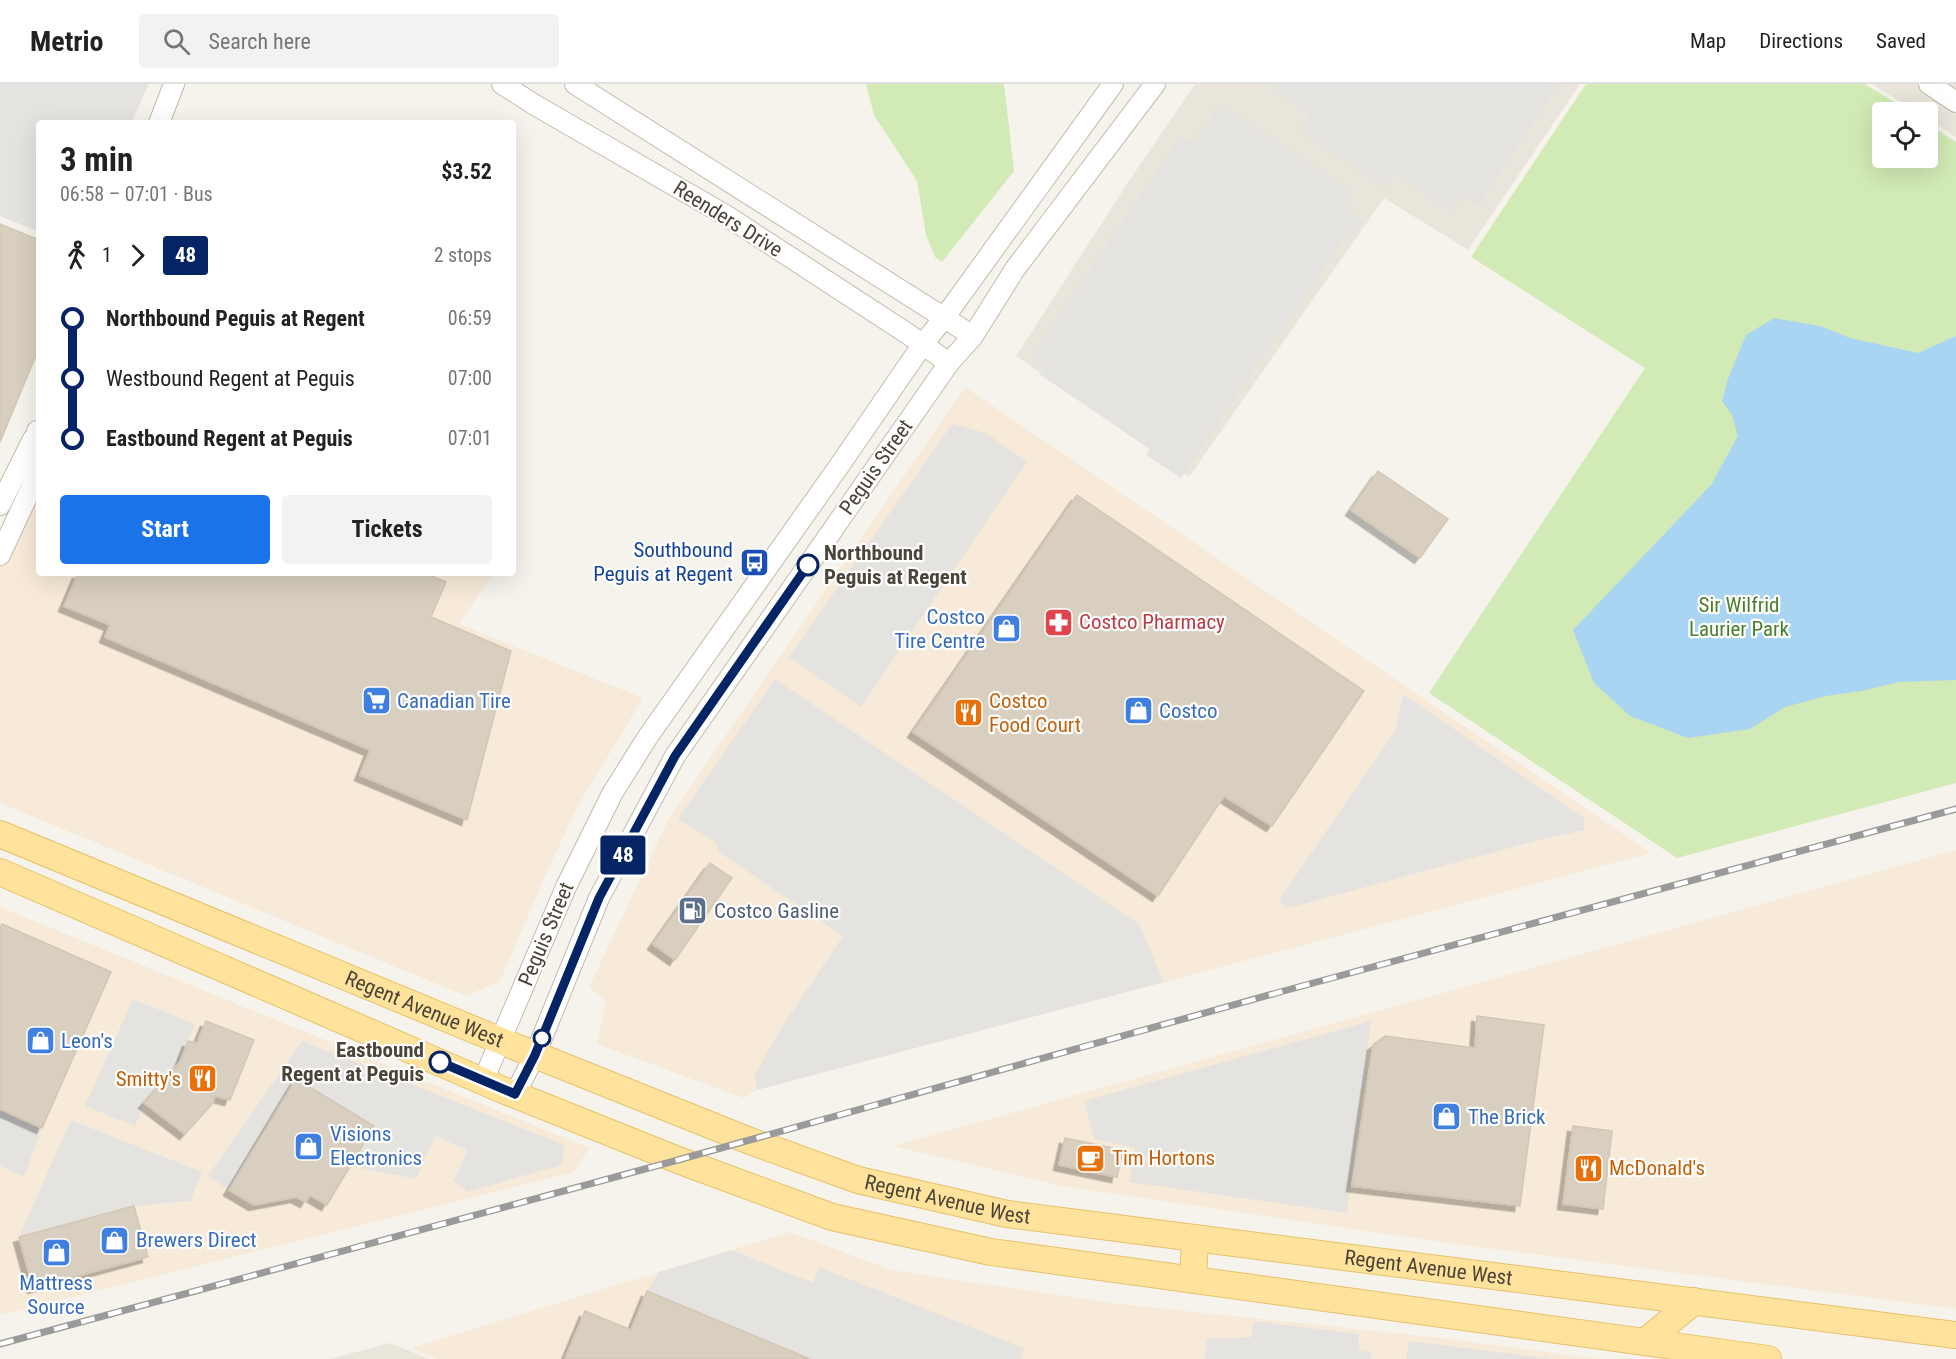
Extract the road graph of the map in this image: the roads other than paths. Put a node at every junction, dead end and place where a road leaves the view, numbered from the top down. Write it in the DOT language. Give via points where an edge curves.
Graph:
graph roads {
  1 [pos="174,84"];
  2 [pos="502,84"];
  3 [pos="576,84"];
  4 [pos="1113,84"];
  5 [pos="1155,84"];
  6 [pos="1929,84"];
  7 [pos="1956,102"];
  8 [pos="160,120"];
  9 [pos="944,318"];
  10 [pos="973,336"];
  11 [pos="923,344"];
  12 [pos="949,363"];
  13 [pos="36,433"];
  14 [pos="36,451"];
  15 [pos="0,505"];
  16 [pos="0,555"];
  17 [pos="0,834"];
  18 [pos="0,872"];
  19 [pos="500,1041"];
  20 [pos="535,1055"];
  21 [pos="483,1081"];
  22 [pos="515,1094"];
  23 [pos="1196,1238"];
  24 [pos="1193,1280"];
  25 [pos="1694,1302"];
  26 [pos="1956,1335"];
  27 [pos="1645,1342"];
  28 [pos="1768,1359"];
  1 -- 8 [label="street"];
  2 -- 11 [label="street, Reenders Drive" via="727,216"];
  3 -- 9 [label="street, Reenders Drive"];
  4 -- 9 [label="street, Peguis Street"];
  5 -- 10 [label="street, Peguis Street" via="1015,269"];
  6 -- 7 [label="street"];
  9 -- 10 [label="street, Reenders Drive"];
  9 -- 11 [label="street, Peguis Street"];
  10 -- 12 [label="street, Peguis Street"];
  11 -- 12 [label="street, Reenders Drive"];
  11 -- 19 [label="street, Peguis Street" via="647,738 612,794 566,887"];
  12 -- 20 [label="street, Peguis Street" via="675,756 599,898"];
  13 -- 15 [label="street"];
  14 -- 16 [label="street" via="33,484"];
  17 -- 19 [label="main road, Regent Avenue West"];
  18 -- 21 [label="main road, Regent Avenue West"];
  19 -- 20 [label="main road, Regent Avenue West"];
  19 -- 21 [label="street, Peguis Street"];
  20 -- 22 [label="street, Peguis Street"];
  20 -- 23 [label="main road, Regent Avenue West" via="858,1180 1007,1214"];
  21 -- 22 [label="main road, Regent Avenue West"];
  22 -- 24 [label="main road, Regent Avenue West" via="832,1217 991,1252"];
  23 -- 24 [label="main road"];
  23 -- 25 [label="main road, Regent Avenue West"];
  24 -- 27 [label="main road, Regent Avenue West"];
  25 -- 26 [label="main road, Regent Avenue West"];
  25 -- 27 [label="main road"];
  27 -- 28 [label="main road, Regent Avenue West"];
}
